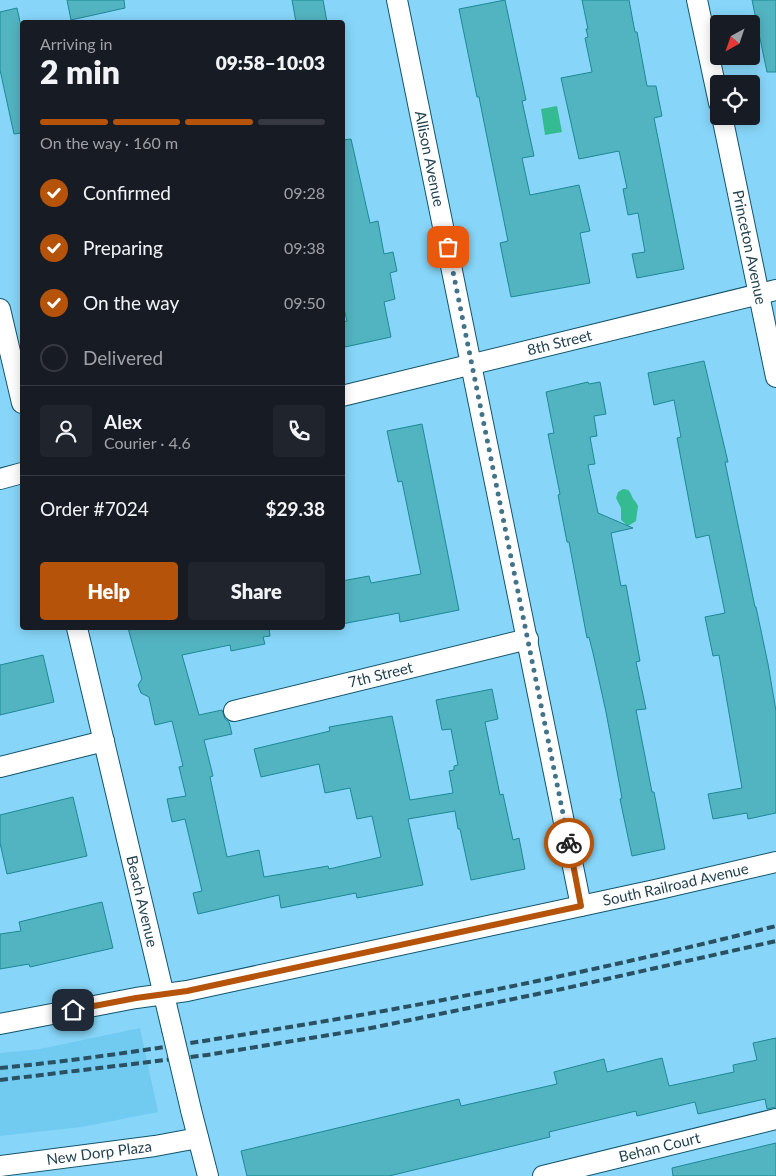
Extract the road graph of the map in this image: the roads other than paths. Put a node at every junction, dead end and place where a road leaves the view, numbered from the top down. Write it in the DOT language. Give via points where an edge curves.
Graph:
graph roads {
  1 [pos="397,0"];
  2 [pos="697,0"];
  3 [pos="713,75"];
  4 [pos="724,125"];
  5 [pos="768,292"];
  6 [pos="0,309"];
  7 [pos="472,365"];
  8 [pos="776,377"];
  9 [pos="20,394"];
  10 [pos="345,395"];
  11 [pos="20,474"];
  12 [pos="0,479"];
  13 [pos="77,630"];
  14 [pos="528,639"];
  15 [pos="234,711"];
  16 [pos="104,741"];
  17 [pos="0,767"];
  18 [pos="776,862"];
  19 [pos="581,906"];
  20 [pos="164,994"];
  21 [pos="0,1024"];
  22 [pos="776,1119"];
  23 [pos="198,1138"];
  24 [pos="0,1166"];
  25 [pos="208,1176"];
  26 [pos="543,1176"];
  1 -- 7 [label="street, Allison Avenue"];
  2 -- 3 [label="street"];
  4 -- 5 [label="street, Princeton Avenue"];
  5 -- 7 [label="street, 8th Street"];
  5 -- 8 [label="street, Princeton Avenue"];
  6 -- 9 [label="street"];
  7 -- 10 [label="street, 8th Street"];
  7 -- 14 [label="street, Allison Avenue"];
  11 -- 12 [label="street"];
  13 -- 16 [label="street, Beach Avenue"];
  14 -- 15 [label="street, 7th Street"];
  14 -- 19 [label="street, Allison Avenue"];
  16 -- 17 [label="street"];
  16 -- 20 [label="street, Beach Avenue"];
  18 -- 19 [label="street, South Railroad Avenue"];
  19 -- 20 [label="street, South Railroad Avenue"];
  20 -- 21 [label="street"];
  20 -- 23 [label="street, Beach Avenue, bridge"];
  22 -- 26 [label="street, Behan Court"];
  23 -- 24 [label="street, New Dorp Plaza" via="146,1148"];
  23 -- 25 [label="street, Beach Avenue"];
}
